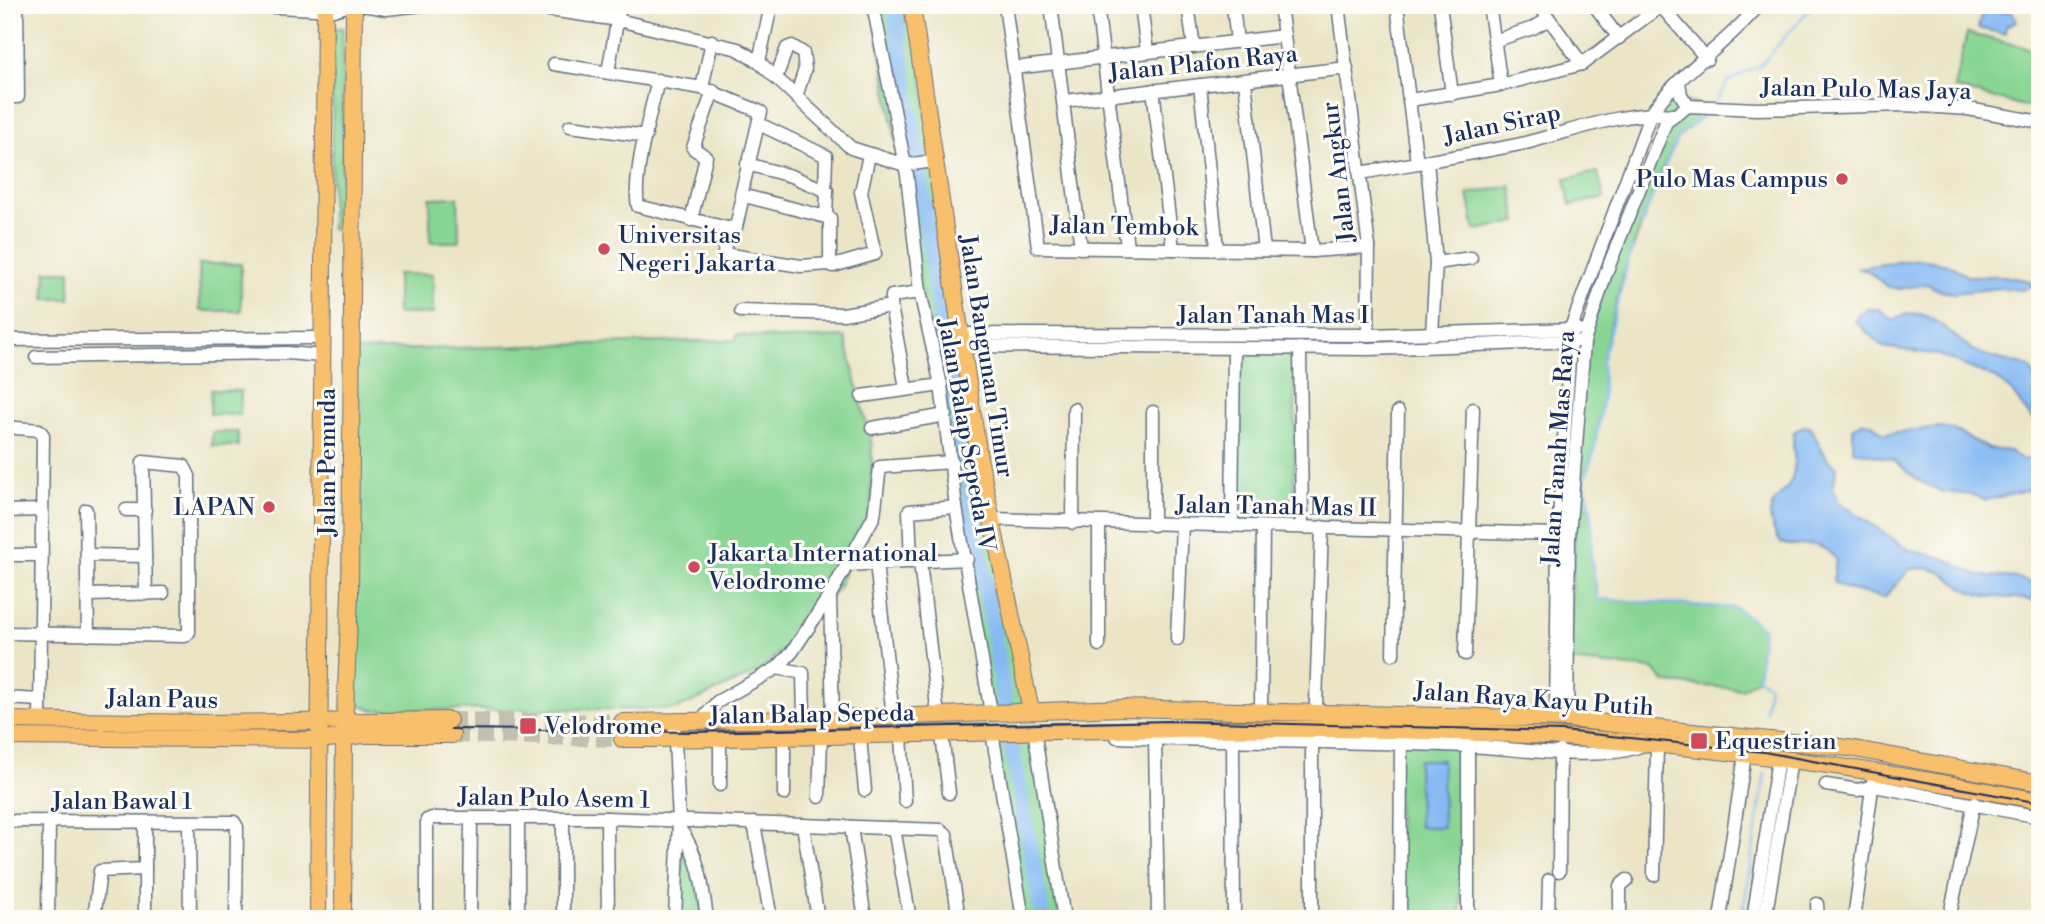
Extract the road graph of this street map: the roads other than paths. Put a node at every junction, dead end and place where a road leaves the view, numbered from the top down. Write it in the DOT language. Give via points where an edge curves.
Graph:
graph roads {
  1 [pos="17,5"];
  2 [pos="242,5"];
  3 [pos="352,5"];
  4 [pos="364,5"];
  5 [pos="422,5"];
  6 [pos="516,5"];
  7 [pos="620,5"];
  8 [pos="873,5"];
  9 [pos="912,5"];
  10 [pos="1005,5"];
  11 [pos="1051,5"];
  12 [pos="1097,5"];
  13 [pos="1141,5"];
  14 [pos="1188,5"];
  15 [pos="1233,5"];
  16 [pos="1280,5"];
  17 [pos="1338,5"];
  18 [pos="1397,5"];
  19 [pos="1440,5"];
  20 [pos="1489,5"];
  21 [pos="1539,5"];
  22 [pos="1594,5"];
  23 [pos="1759,5"];
  24 [pos="767,6"];
  25 [pos="1661,6"];
  26 [pos="325,7"];
  27 [pos="536,7"];
  28 [pos="1549,19"];
  29 [pos="618,20"];
  30 [pos="1284,36"];
  31 [pos="1619,38"];
  32 [pos="712,41"];
  33 [pos="1237,41"];
  34 [pos="1494,41"];
  35 [pos="1194,47"];
  36 [pos="1147,52"];
  37 [pos="1104,57"];
  38 [pos="1707,59"];
  39 [pos="759,62"];
  40 [pos="1058,63"];
  41 [pos="554,64"];
  42 [pos="1582,64"];
  43 [pos="1014,68"];
  44 [pos="1347,68"];
  45 [pos="608,72"];
  46 [pos="1289,76"];
  47 [pos="776,78"];
  48 [pos="658,79"];
  49 [pos="1245,82"];
  50 [pos="1679,82"];
  51 [pos="1200,85"];
  52 [pos="1501,85"];
  53 [pos="707,89"];
  54 [pos="1153,90"];
  55 [pos="1107,94"];
  56 [pos="1452,94"];
  57 [pos="5,97"];
  58 [pos="796,97"];
  59 [pos="1410,100"];
  60 [pos="1064,101"];
  61 [pos="1689,106"];
  62 [pos="1651,113"];
  63 [pos="1674,115"];
  64 [pos="2040,122"];
  65 [pos="759,124"];
  66 [pos="569,126"];
  67 [pos="646,135"];
  68 [pos="869,155"];
  69 [pos="931,161"];
  70 [pos="1422,162"];
  71 [pos="747,164"];
  72 [pos="906,165"];
  73 [pos="1361,173"];
  74 [pos="825,191"];
  75 [pos="743,196"];
  76 [pos="826,216"];
  77 [pos="691,220"];
  78 [pos="727,228"];
  79 [pos="1081,247"];
  80 [pos="1127,247"];
  81 [pos="1369,247"];
  82 [pos="1217,248"];
  83 [pos="1173,249"];
  84 [pos="1264,250"];
  85 [pos="1312,251"];
  86 [pos="1471,258"];
  87 [pos="1436,263"];
  88 [pos="830,264"];
  89 [pos="920,292"];
  90 [pos="891,306"];
  91 [pos="741,311"];
  92 [pos="1433,334"];
  93 [pos="1570,334"];
  94 [pos="1368,335"];
  95 [pos="1585,336"];
  96 [pos="293,337"];
  97 [pos="99,338"];
  98 [pos="322,338"];
  99 [pos="5,340"];
  100 [pos="960,340"];
  101 [pos="1234,348"];
  102 [pos="1300,348"];
  103 [pos="294,353"];
  104 [pos="101,355"];
  105 [pos="321,356"];
  106 [pos="36,357"];
  107 [pos="941,385"];
  108 [pos="906,388"];
  109 [pos="862,396"];
  110 [pos="1074,409"];
  111 [pos="1473,409"];
  112 [pos="1153,412"];
  113 [pos="1398,412"];
  114 [pos="946,415"];
  115 [pos="5,427"];
  116 [pos="872,428"];
  117 [pos="952,462"];
  118 [pos="956,507"];
  119 [pos="41,510"];
  120 [pos="86,510"];
  121 [pos="126,510"];
  122 [pos="145,510"];
  123 [pos="5,511"];
  124 [pos="992,519"];
  125 [pos="1073,523"];
  126 [pos="1099,523"];
  127 [pos="1153,524"];
  128 [pos="1182,525"];
  129 [pos="1232,526"];
  130 [pos="1302,526"];
  131 [pos="1263,527"];
  132 [pos="1322,527"];
  133 [pos="1396,530"];
  134 [pos="1471,532"];
  135 [pos="1558,534"];
  136 [pos="5,555"];
  137 [pos="41,555"];
  138 [pos="88,555"];
  139 [pos="145,556"];
  140 [pos="967,559"];
  141 [pos="915,562"];
  142 [pos="876,564"];
  143 [pos="847,565"];
  144 [pos="163,593"];
  145 [pos="146,594"];
  146 [pos="89,595"];
  147 [pos="830,596"];
  148 [pos="5,634"];
  149 [pos="41,635"];
  150 [pos="88,635"];
  151 [pos="1177,639"];
  152 [pos="1099,645"];
  153 [pos="1393,653"];
  154 [pos="1465,654"];
  155 [pos="777,668"];
  156 [pos="5,698"];
  157 [pos="40,700"];
  158 [pos="1261,704"];
  159 [pos="1316,704"];
  160 [pos="1026,711"];
  161 [pos="1294,711"];
  162 [pos="995,712"];
  163 [pos="938,716"];
  164 [pos="897,717"];
  165 [pos="833,719"];
  166 [pos="1562,719"];
  167 [pos="5,720"];
  168 [pos="40,720"];
  169 [pos="345,720"];
  170 [pos="804,720"];
  171 [pos="674,721"];
  172 [pos="701,721"];
  173 [pos="319,722"];
  174 [pos="622,722"];
  175 [pos="1293,729"];
  176 [pos="1029,730"];
  177 [pos="1055,730"];
  178 [pos="997,732"];
  179 [pos="901,736"];
  180 [pos="942,736"];
  181 [pos="5,737"];
  182 [pos="344,737"];
  183 [pos="860,737"];
  184 [pos="720,738"];
  185 [pos="784,738"];
  186 [pos="821,738"];
  187 [pos="1401,738"];
  188 [pos="622,739"];
  189 [pos="674,739"];
  190 [pos="1155,739"];
  191 [pos="1468,739"];
  192 [pos="319,740"];
  193 [pos="1233,740"];
  194 [pos="1312,742"];
  195 [pos="1650,746"];
  196 [pos="1560,751"];
  197 [pos="1774,753"];
  198 [pos="1745,755"];
  199 [pos="1872,779"];
  200 [pos="2029,781"];
  201 [pos="720,785"];
  202 [pos="1826,785"];
  203 [pos="865,790"];
  204 [pos="949,793"];
  205 [pos="785,794"];
  206 [pos="819,797"];
  207 [pos="2027,798"];
  208 [pos="1984,800"];
  209 [pos="905,801"];
  210 [pos="2040,817"];
  211 [pos="471,818"];
  212 [pos="607,818"];
  213 [pos="518,819"];
  214 [pos="563,819"];
  215 [pos="5,821"];
  216 [pos="49,822"];
  217 [pos="145,822"];
  218 [pos="189,822"];
  219 [pos="754,823"];
  220 [pos="678,825"];
  221 [pos="803,825"];
  222 [pos="851,827"];
  223 [pos="894,828"];
  224 [pos="145,869"];
  225 [pos="1559,870"];
  226 [pos="1654,875"];
  227 [pos="1549,880"];
  228 [pos="1627,880"];
  229 [pos="1816,904"];
  230 [pos="48,919"];
  231 [pos="94,919"];
  232 [pos="145,919"];
  233 [pos="190,919"];
  234 [pos="236,919"];
  235 [pos="318,919"];
  236 [pos="343,919"];
  237 [pos="427,919"];
  238 [pos="470,919"];
  239 [pos="518,919"];
  240 [pos="563,919"];
  241 [pos="608,919"];
  242 [pos="675,919"];
  243 [pos="707,919"];
  244 [pos="771,919"];
  245 [pos="818,919"];
  246 [pos="865,919"];
  247 [pos="910,919"];
  248 [pos="958,919"];
  249 [pos="1023,919"];
  250 [pos="1064,919"];
  251 [pos="1158,919"];
  252 [pos="1234,919"];
  253 [pos="1312,919"];
  254 [pos="1400,919"];
  255 [pos="1468,919"];
  256 [pos="1548,919"];
  257 [pos="1620,919"];
  258 [pos="1720,919"];
  259 [pos="1753,919"];
  260 [pos="1765,919"];
  261 [pos="1818,919"];
  262 [pos="1854,919"];
  263 [pos="1949,919"];
  1 -- 57 [label="street" via="18,96"];
  2 -- 26 [label="street"];
  3 -- 26 [label="street"];
  3 -- 169 [label="main road, Jalan Pemuda" via="350,594"];
  4 -- 5 [label="street" via="386,9"];
  6 -- 27 [label="street"];
  7 -- 29 [label="street"];
  8 -- 72 [label="street, Jalan Balap Sepeda IV"];
  9 -- 69 [label="main road, Jalan Bangunan Timur"];
  10 -- 43 [label="street, Jalan Tembok"];
  11 -- 40 [label="street"];
  12 -- 37 [label="street"];
  13 -- 36 [label="street"];
  14 -- 35 [label="street"];
  15 -- 33 [label="street"];
  16 -- 30 [label="street"];
  17 -- 44 [label="street, Jalan Angkur"];
  18 -- 59 [label="street"];
  19 -- 56 [label="street"];
  20 -- 34 [label="street"];
  21 -- 28 [label="street"];
  22 -- 31 [label="street"];
  23 -- 38 [label="street"];
  24 -- 39 [label="street"];
  25 -- 31 [label="street"];
  25 -- 38 [label="street"];
  26 -- 98 [label="main road, Jalan Pemuda"];
  27 -- 29 [label="street"];
  28 -- 34 [label="street"];
  28 -- 42 [label="street"];
  29 -- 32 [label="street"];
  29 -- 45 [label="street"];
  30 -- 33 [label="street"];
  30 -- 46 [label="street"];
  31 -- 42 [label="street"];
  32 -- 39 [label="street"];
  32 -- 53 [label="street"];
  33 -- 35 [label="street"];
  34 -- 52 [label="street"];
  35 -- 36 [label="street"];
  36 -- 37 [label="street"];
  37 -- 40 [label="street"];
  37 -- 55 [label="street"];
  38 -- 50 [label="street"];
  39 -- 47 [label="street"];
  40 -- 43 [label="street"];
  40 -- 60 [label="street"];
  41 -- 45 [label="street"];
  42 -- 52 [label="street"];
  43 -- 79 [label="street, Jalan Tembok" via="1038,246"];
  44 -- 46 [label="street, Jalan Plafon Raya"];
  44 -- 73 [label="street, Jalan Angkur"];
  45 -- 48 [label="street"];
  46 -- 49 [label="street, Jalan Plafon Raya"];
  46 -- 85 [label="street"];
  47 -- 58 [label="street"];
  47 -- 58 [label="street" via="787,48 803,53 804,76"];
  48 -- 53 [label="street"];
  48 -- 67 [label="street"];
  49 -- 51 [label="street, Jalan Plafon Raya"];
  49 -- 84 [label="street"];
  50 -- 61 [label="street"];
  50 -- 62 [label="street"];
  51 -- 54 [label="street, Jalan Plafon Raya"];
  51 -- 82 [label="street"];
  52 -- 56 [label="street"];
  53 -- 65 [label="street" via="759,110"];
  53 -- 77 [label="street" via="693,148 706,157"];
  54 -- 55 [label="street, Jalan Plafon Raya"];
  54 -- 83 [label="street"];
  55 -- 60 [label="street, Jalan Plafon Raya"];
  55 -- 80 [label="street"];
  56 -- 59 [label="street"];
  58 -- 68 [label="street" via="839,139"];
  59 -- 70 [label="street"];
  60 -- 79 [label="street"];
  61 -- 63 [label="street"];
  61 -- 64 [label="street, Jalan Pulo Mas Jaya" via="1934,106"];
  62 -- 63 [label="street, Jalan Sirap"];
  62 -- 70 [label="street, Jalan Sirap"];
  62 -- 93 [label="street, Jalan Tanah Mas Raya"];
  63 -- 95 [label="street, Jalan Tanah Mas Raya" via="1660,133"];
  65 -- 71 [label="street"];
  65 -- 74 [label="street" via="826,156"];
  66 -- 67 [label="street"];
  67 -- 77 [label="street" via="638,206"];
  68 -- 72 [label="street"];
  68 -- 88 [label="street" via="861,192 875,254"];
  69 -- 72 [label="street"];
  69 -- 100 [label="main road, Jalan Bangunan Timur"];
  70 -- 73 [label="street, Jalan Sirap"];
  70 -- 87 [label="street"];
  71 -- 74 [label="street"];
  71 -- 75 [label="street"];
  72 -- 89 [label="street, Jalan Balap Sepeda IV"];
  73 -- 81 [label="street, Jalan Angkur"];
  74 -- 76 [label="street"];
  75 -- 76 [label="street"];
  75 -- 78 [label="street" via="736,227"];
  76 -- 88 [label="street" via="831,220"];
  77 -- 78 [label="street"];
  78 -- 88 [label="street" via="724,254 801,266"];
  79 -- 80 [label="street, Jalan Tembok"];
  80 -- 83 [label="street, Jalan Tembok"];
  81 -- 85 [label="street, Jalan Tembok"];
  81 -- 94 [label="street, Jalan Angkur"];
  82 -- 83 [label="street, Jalan Tembok"];
  82 -- 84 [label="street, Jalan Tembok"];
  84 -- 85 [label="street, Jalan Tembok"];
  86 -- 87 [label="street"];
  87 -- 92 [label="street"];
  89 -- 90 [label="street" via="892,296"];
  89 -- 107 [label="street, Jalan Balap Sepeda IV"];
  90 -- 91 [label="street" via="844,314"];
  90 -- 108 [label="street"];
  92 -- 93 [label="street, Jalan Tanah Mas I"];
  92 -- 94 [label="street, Jalan Tanah Mas I"];
  93 -- 95 [label="street, Jalan Tanah Mas I"];
  93 -- 102 [label="street, Jalan Tanah Mas I"];
  93 -- 135 [label="street, Jalan Tanah Mas Raya"];
  94 -- 100 [label="street, Jalan Tanah Mas I"];
  95 -- 166 [label="street, Jalan Tanah Mas Raya" via="1569,537"];
  96 -- 97 [label="street"];
  96 -- 98 [label="street"];
  96 -- 103 [label="street"];
  97 -- 99 [label="street"];
  97 -- 104 [label="street"];
  98 -- 105 [label="main road, Jalan Pemuda"];
  100 -- 101 [label="street, Jalan Tanah Mas I"];
  100 -- 124 [label="main road, Jalan Bangunan Timur"];
  101 -- 102 [label="street, Jalan Tanah Mas I"];
  101 -- 129 [label="street"];
  102 -- 130 [label="street"];
  103 -- 104 [label="street"];
  103 -- 105 [label="street"];
  104 -- 106 [label="street"];
  105 -- 173 [label="main road, Jalan Pemuda"];
  107 -- 108 [label="street"];
  107 -- 114 [label="street, Jalan Balap Sepeda IV"];
  108 -- 109 [label="street"];
  110 -- 125 [label="street"];
  111 -- 134 [label="street"];
  112 -- 127 [label="street"];
  113 -- 133 [label="street"];
  114 -- 116 [label="street"];
  114 -- 117 [label="street, Jalan Balap Sepeda IV"];
  115 -- 119 [label="street" via="42,432"];
  117 -- 118 [label="street, Jalan Balap Sepeda IV"];
  117 -- 143 [label="street" via="880,467 874,516"];
  118 -- 140 [label="street, Jalan Balap Sepeda IV"];
  118 -- 141 [label="street" via="909,511"];
  119 -- 123 [label="street"];
  119 -- 137 [label="street"];
  120 -- 138 [label="street"];
  121 -- 122 [label="street"];
  122 -- 139 [label="street"];
  122 -- 150 [label="street" via="143,462 188,469 190,632 185,636"];
  124 -- 125 [label="street, Jalan Tanah Mas II"];
  124 -- 160 [label="main road, Jalan Bangunan Timur"];
  125 -- 126 [label="street, Jalan Tanah Mas II"];
  126 -- 127 [label="street, Jalan Tanah Mas II"];
  126 -- 152 [label="street"];
  127 -- 128 [label="street, Jalan Tanah Mas II"];
  128 -- 129 [label="street, Jalan Tanah Mas II"];
  128 -- 151 [label="street"];
  129 -- 131 [label="street, Jalan Tanah Mas II"];
  130 -- 131 [label="street, Jalan Tanah Mas II"];
  130 -- 132 [label="street, Jalan Tanah Mas II"];
  131 -- 158 [label="street"];
  132 -- 133 [label="street, Jalan Tanah Mas II"];
  132 -- 159 [label="street"];
  133 -- 134 [label="street, Jalan Tanah Mas II"];
  133 -- 153 [label="street"];
  134 -- 135 [label="street, Jalan Tanah Mas II"];
  134 -- 154 [label="street"];
  135 -- 166 [label="street, Jalan Tanah Mas Raya"];
  136 -- 137 [label="street"];
  137 -- 149 [label="street"];
  138 -- 139 [label="street"];
  138 -- 146 [label="street"];
  139 -- 145 [label="street"];
  140 -- 141 [label="street"];
  140 -- 162 [label="street, Jalan Balap Sepeda IV"];
  141 -- 142 [label="street"];
  141 -- 163 [label="street"];
  142 -- 143 [label="street"];
  142 -- 164 [label="street"];
  143 -- 147 [label="street"];
  144 -- 145 [label="street"];
  145 -- 146 [label="street"];
  146 -- 150 [label="street"];
  147 -- 155 [label="street"];
  147 -- 165 [label="street"];
  148 -- 149 [label="street"];
  149 -- 150 [label="street"];
  149 -- 157 [label="street"];
  155 -- 170 [label="street" via="803,673"];
  155 -- 172 [label="street" via="718,702"];
  156 -- 157 [label="street"];
  157 -- 168 [label="street"];
  160 -- 161 [label="main road, Jalan Raya Kayu Putih"];
  160 -- 162 [label="main road, Jalan Balap Sepeda"];
  161 -- 166 [label="main road, Jalan Raya Kayu Putih"];
  161 -- 175 [label="main road"];
  162 -- 163 [label="main road, Jalan Balap Sepeda"];
  163 -- 164 [label="main road, Jalan Balap Sepeda"];
  164 -- 165 [label="main road, Jalan Balap Sepeda"];
  164 -- 179 [label="main road"];
  165 -- 170 [label="main road, Jalan Balap Sepeda"];
  166 -- 197 [label="main road, Jalan Raya Kayu Putih"];
  167 -- 168 [label="main road, Jalan Paus"];
  168 -- 173 [label="main road, Jalan Paus"];
  169 -- 173 [label="main road"];
  169 -- 182 [label="main road, Jalan Pemuda"];
  169 -- 182 [label="main road" via="451,727"];
  170 -- 172 [label="main road, Jalan Balap Sepeda"];
  171 -- 172 [label="main road, Jalan Balap Sepeda"];
  171 -- 174 [label="main road, Jalan Balap Sepeda"];
  171 -- 189 [label="street"];
  173 -- 192 [label="main road, Jalan Pemuda"];
  175 -- 177 [label="main road, Jalan Raya Kayu Putih"];
  175 -- 187 [label="main road, Jalan Raya Kayu Putih"];
  176 -- 177 [label="main road, Jalan Raya Kayu Putih"];
  176 -- 178 [label="main road, Jalan Balap Sepeda"];
  176 -- 250 [label="street"];
  177 -- 190 [label="street, Jalan Raya Kayu Putih"];
  178 -- 180 [label="main road, Jalan Balap Sepeda"];
  178 -- 249 [label="street"];
  179 -- 180 [label="main road, Jalan Balap Sepeda"];
  179 -- 183 [label="main road, Jalan Balap Sepeda"];
  179 -- 209 [label="street"];
  180 -- 204 [label="street"];
  181 -- 192 [label="main road, Jalan Paus"];
  182 -- 192 [label="main road"];
  182 -- 236 [label="main road, Jalan Pemuda"];
  183 -- 186 [label="main road, Jalan Balap Sepeda"];
  183 -- 203 [label="street"];
  184 -- 185 [label="main road, Jalan Balap Sepeda"];
  184 -- 189 [label="main road, Jalan Balap Sepeda"];
  184 -- 201 [label="street"];
  185 -- 186 [label="main road, Jalan Balap Sepeda"];
  185 -- 205 [label="street"];
  186 -- 206 [label="street"];
  187 -- 191 [label="main road, Jalan Raya Kayu Putih"];
  187 -- 194 [label="street, Jalan Raya Kayu Putih"];
  187 -- 254 [label="street"];
  188 -- 189 [label="main road, Jalan Balap Sepeda"];
  189 -- 220 [label="street"];
  190 -- 193 [label="street, Jalan Raya Kayu Putih"];
  190 -- 251 [label="street"];
  191 -- 195 [label="main road, Jalan Raya Kayu Putih"];
  191 -- 196 [label="street, Jalan Raya Kayu Putih"];
  191 -- 255 [label="street"];
  192 -- 235 [label="main road, Jalan Pemuda"];
  193 -- 194 [label="street, Jalan Raya Kayu Putih"];
  193 -- 252 [label="street"];
  194 -- 253 [label="street"];
  195 -- 196 [label="street, Jalan Raya Kayu Putih" via="1625,753"];
  195 -- 198 [label="main road, Jalan Raya Kayu Putih"];
  195 -- 226 [label="street"];
  196 -- 225 [label="street"];
  197 -- 198 [label="main road, Jalan Raya Kayu Putih"];
  197 -- 199 [label="main road, Jalan Raya Kayu Putih"];
  197 -- 200 [label="main road, Jalan Raya Kayu Putih" via="1849,748"];
  197 -- 259 [label="street"];
  197 -- 260 [label="street"];
  198 -- 258 [label="street"];
  199 -- 202 [label="street, Jalan Raya Kayu Putih" via="1858,790"];
  199 -- 208 [label="main road, Jalan Raya Kayu Putih"];
  199 -- 262 [label="street"];
  200 -- 207 [label="main road"];
  207 -- 208 [label="main road, Jalan Raya Kayu Putih"];
  208 -- 210 [label="street, Jalan Raya Kayu Putih"];
  208 -- 263 [label="street"];
  211 -- 213 [label="street, Jalan Pulo Asem 1"];
  211 -- 237 [label="street, Jalan Pulo Asem 1" via="429,818"];
  211 -- 238 [label="street"];
  212 -- 214 [label="street, Jalan Pulo Asem 1"];
  212 -- 220 [label="street, Jalan Pulo Asem 1"];
  212 -- 241 [label="street"];
  213 -- 214 [label="street, Jalan Pulo Asem 1"];
  213 -- 239 [label="street"];
  214 -- 240 [label="street"];
  215 -- 216 [label="street, Jalan Bawal 1"];
  216 -- 217 [label="street, Jalan Bawal 1"];
  216 -- 230 [label="street"];
  217 -- 218 [label="street, Jalan Bawal 1"];
  217 -- 224 [label="street"];
  218 -- 233 [label="street"];
  218 -- 234 [label="street, Jalan Bawal 1" via="232,821 237,825"];
  219 -- 220 [label="street, Jalan Pulo Asem 1"];
  219 -- 221 [label="street, Jalan Pulo Asem 1"];
  219 -- 244 [label="street"];
  220 -- 242 [label="street"];
  220 -- 243 [label="street" via="691,844"];
  221 -- 222 [label="street, Jalan Pulo Asem 1"];
  221 -- 245 [label="street"];
  222 -- 223 [label="street, Jalan Pulo Asem 1"];
  222 -- 246 [label="street"];
  223 -- 247 [label="street"];
  223 -- 248 [label="street, Jalan Pulo Asem 1" via="941,830 946,836"];
  224 -- 231 [label="street" via="100,871"];
  224 -- 232 [label="street"];
  227 -- 256 [label="street"];
  228 -- 257 [label="street" via="1620,886"];
  229 -- 261 [label="street"];
}
